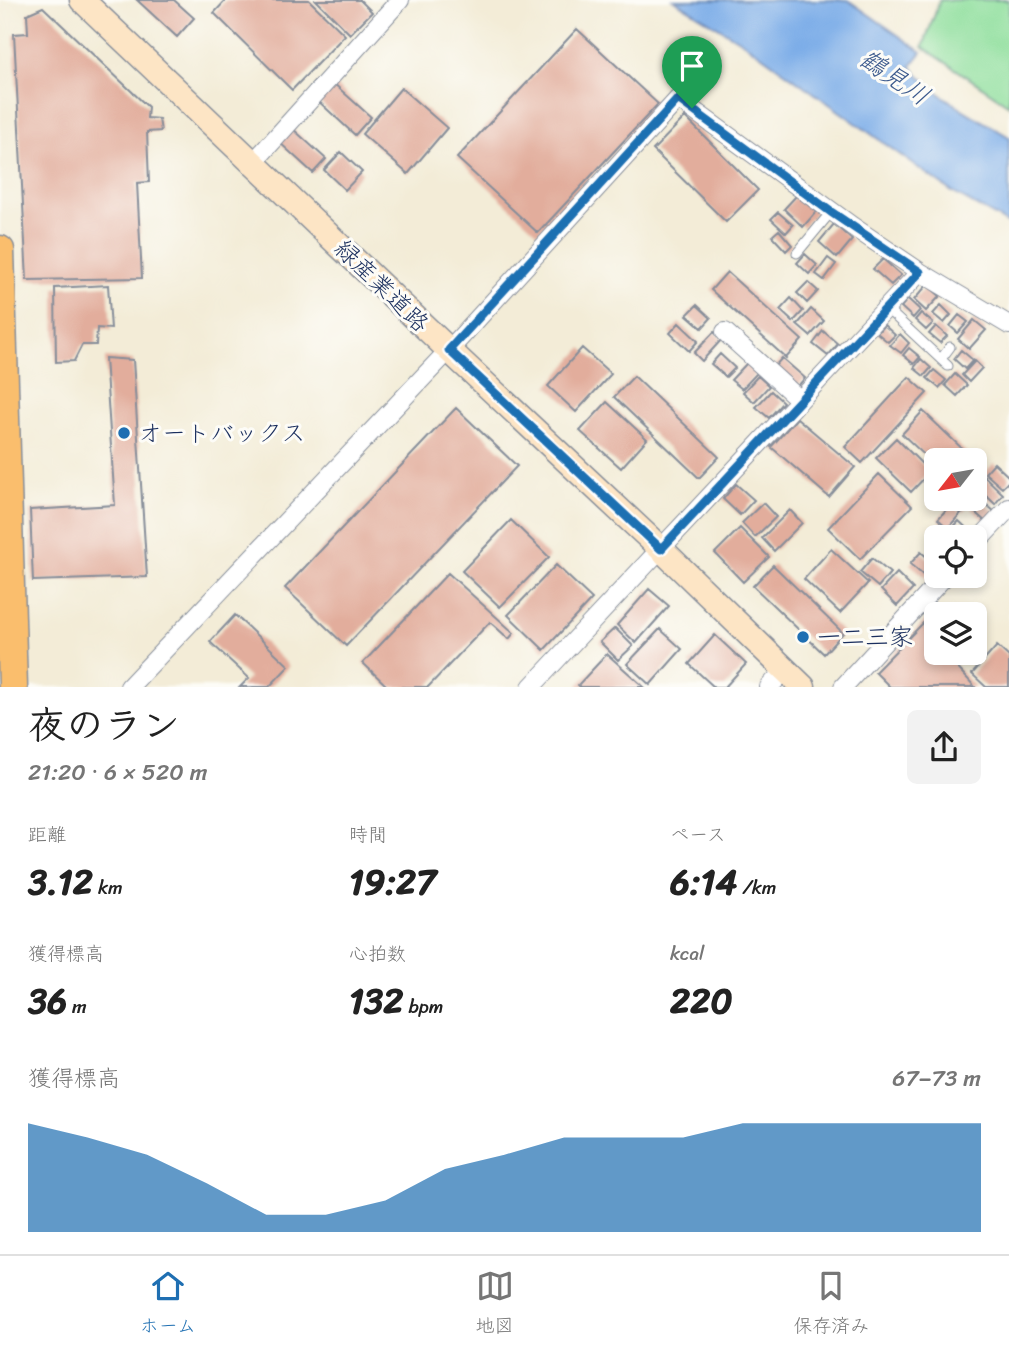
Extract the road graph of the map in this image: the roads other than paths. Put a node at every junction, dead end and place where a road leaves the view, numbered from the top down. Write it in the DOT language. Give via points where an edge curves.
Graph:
graph roads {
  1 [pos="82,0"];
  2 [pos="400,0"];
  3 [pos="253,163"];
  4 [pos="831,212"];
  5 [pos="0,250"];
  6 [pos="797,253"];
  7 [pos="920,272"];
  8 [pos="887,309"];
  9 [pos="1009,325"];
  10 [pos="725,332"];
  11 [pos="950,347"];
  12 [pos="449,350"];
  13 [pos="2,356"];
  14 [pos="800,400"];
  15 [pos="3,443"];
  16 [pos="1009,509"];
  17 [pos="987,532"];
  18 [pos="661,549"];
  19 [pos="934,588"];
  20 [pos="5,597"];
  21 [pos="786,681"];
  22 [pos="13,687"];
  23 [pos="128,687"];
  24 [pos="531,687"];
  25 [pos="843,687"];
  1 -- 3 [label="street, 緑産業道路"];
  2 -- 3 [label="street"];
  3 -- 12 [label="street, 緑産業道路"];
  4 -- 6 [label="lane"];
  4 -- 7 [label="street"];
  4 -- 12 [label="street" via="678,99"];
  5 -- 13 [label="main road"];
  7 -- 8 [label="street"];
  7 -- 9 [label="street"];
  8 -- 11 [label="lane" via="944,362"];
  8 -- 14 [label="street"];
  10 -- 14 [label="street"];
  12 -- 18 [label="street, 緑産業道路"];
  12 -- 23 [label="street"];
  13 -- 15 [label="main road"];
  14 -- 18 [label="street"];
  15 -- 20 [label="main road"];
  16 -- 17 [label="street"];
  18 -- 21 [label="street, 緑産業道路"];
  18 -- 24 [label="street"];
  19 -- 25 [label="street"];
  20 -- 22 [label="main road"];
}
